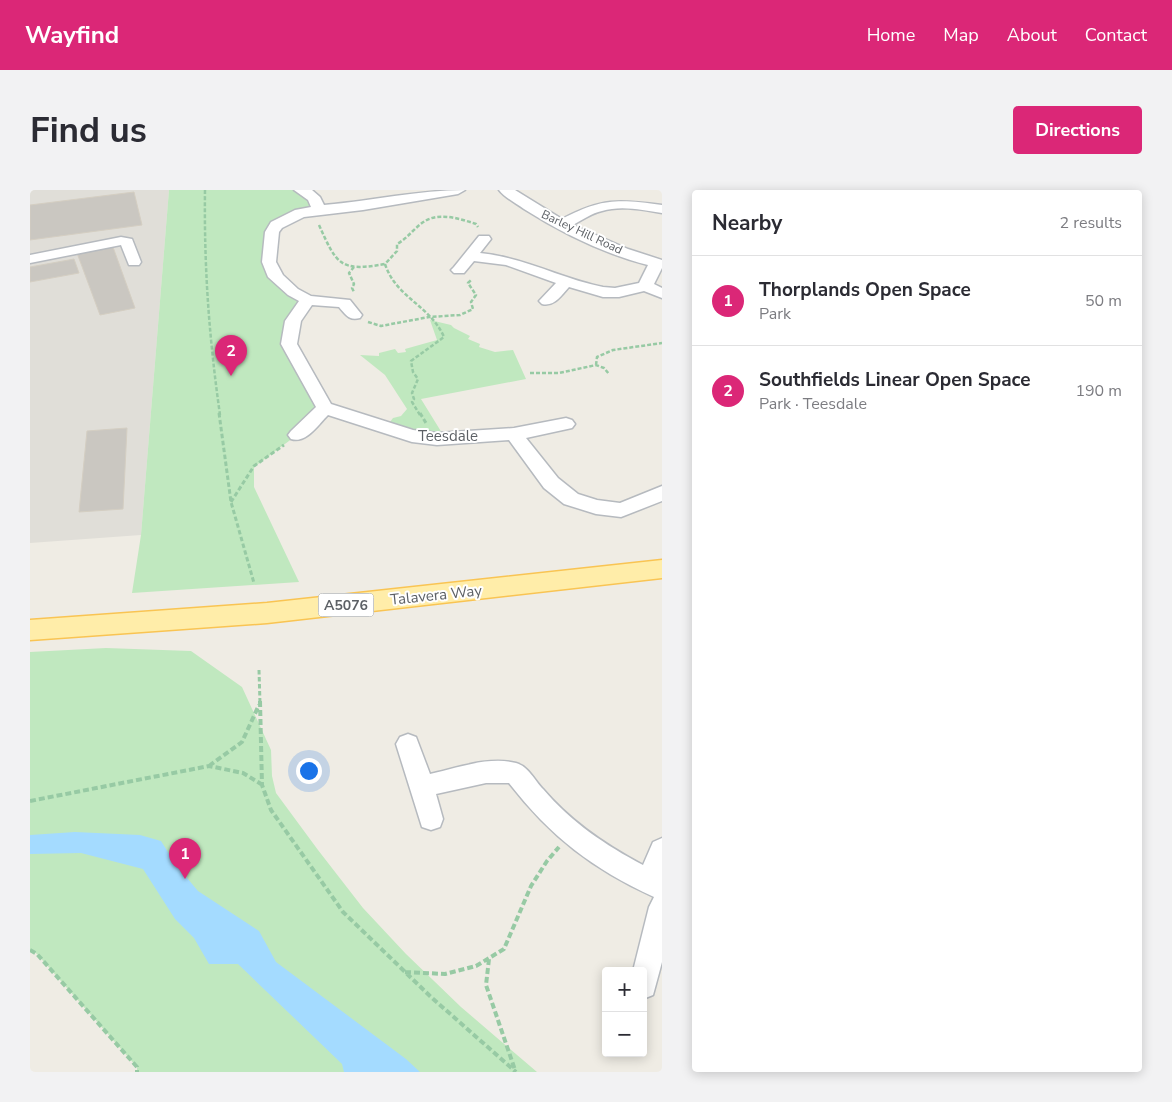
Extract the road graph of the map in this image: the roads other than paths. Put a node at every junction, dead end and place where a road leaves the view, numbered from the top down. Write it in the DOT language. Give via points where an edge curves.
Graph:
graph roads {
  1 [pos="301,190"];
  2 [pos="458,190"];
  3 [pos="506,190"];
  4 [pos="317,210"];
  5 [pos="662,210"];
  6 [pos="562,225"];
  7 [pos="484,239"];
  8 [pos="470,256"];
  9 [pos="30,258"];
  10 [pos="134,262"];
  11 [pos="659,264"];
  12 [pos="459,270"];
  13 [pos="566,281"];
  14 [pos="645,286"];
  15 [pos="662,293"];
  16 [pos="308,300"];
  17 [pos="547,301"];
  18 [pos="354,315"];
  19 [pos="326,408"];
  20 [pos="566,424"];
  21 [pos="514,434"];
  22 [pos="297,435"];
  23 [pos="662,493"];
  24 [pos="662,569"];
  25 [pos="30,630"];
  26 [pos="408,744"];
  27 [pos="422,787"];
  28 [pos="431,819"];
  29 [pos="662,850"];
  30 [pos="656,885"];
  31 [pos="662,907"];
  32 [pos="647,969"];
  1 -- 4 [label="street" via="312,196 318,204"];
  2 -- 4 [label="street" via="356,207"];
  3 -- 6 [label="street, Barley Hill Road"];
  4 -- 16 [label="street" via="293,216 276,225 272,232 269,262 276,277"];
  5 -- 6 [label="street" via="630,204 612,205 597,208"];
  6 -- 11 [label="street, Barley Hill Road"];
  7 -- 8 [label="street"];
  8 -- 12 [label="street"];
  8 -- 13 [label="street" via="506,260"];
  9 -- 10 [label="street" via="121,241 127,242"];
  11 -- 14 [label="street"];
  13 -- 14 [label="street" via="614,293"];
  13 -- 17 [label="street"];
  14 -- 15 [label="street"];
  16 -- 18 [label="street" via="344,303"];
  16 -- 19 [label="street" via="293,320 289,344"];
  19 -- 21 [label="street, Teesdale" via="412,436"];
  19 -- 22 [label="street"];
  20 -- 21 [label="street, Teesdale"];
  21 -- 23 [label="street" via="551,482 570,499 621,510"];
  24 -- 25 [label="main road, Talavera Way / A5076" via="354,604"];
  26 -- 27 [label="street"];
  27 -- 28 [label="street"];
  27 -- 30 [label="street" via="486,772 515,773 550,815 571,834 597,854"];
  29 -- 30 [label="street"];
  31 -- 32 [label="street"];
}
